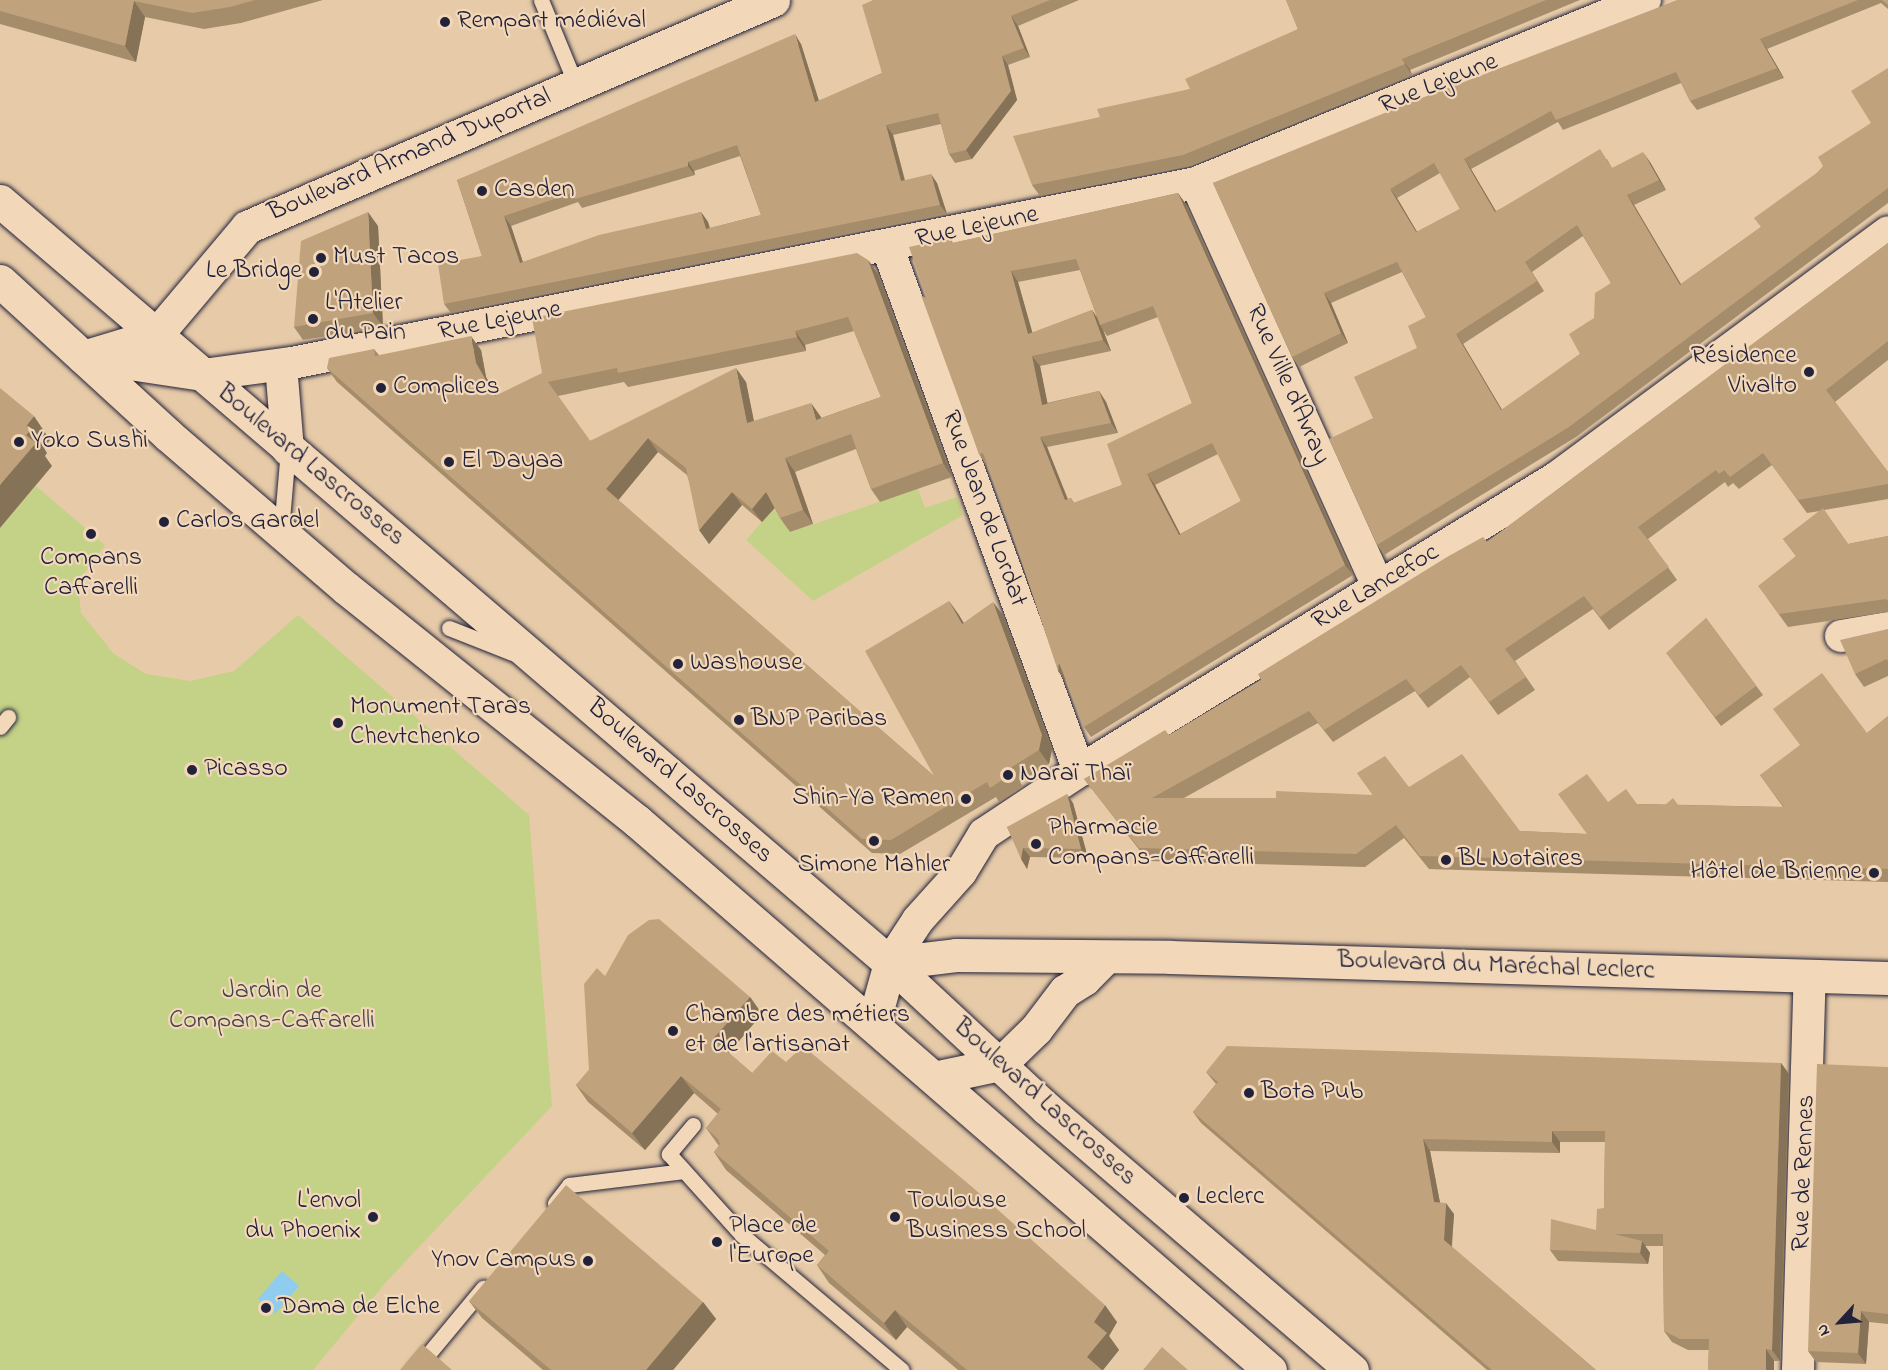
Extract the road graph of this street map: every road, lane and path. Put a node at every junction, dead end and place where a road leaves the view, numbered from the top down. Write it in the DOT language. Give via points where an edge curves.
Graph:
graph roads {
  1 [pos="541,0"];
  2 [pos="773,0"];
  3 [pos="1645,0"];
  4 [pos="576,85"];
  5 [pos="1196,183"];
  6 [pos="0,201"];
  7 [pos="1888,232"];
  8 [pos="887,246"];
  9 [pos="0,281"];
  10 [pos="156,335"];
  11 [pos="83,357"];
  12 [pos="281,365"];
  13 [pos="203,375"];
  14 [pos="288,450"];
  15 [pos="281,531"];
  16 [pos="1378,586"];
  17 [pos="449,628"];
  18 [pos="1888,628"];
  19 [pos="1841,636"];
  20 [pos="545,667"];
  21 [pos="1079,771"];
  22 [pos="1104,959"];
  23 [pos="890,963"];
  24 [pos="1810,976"];
  25 [pos="1888,978"];
  26 [pos="873,1024"];
  27 [pos="1000,1064"];
  28 [pos="934,1078"];
  29 [pos="693,1125"];
  30 [pos="684,1171"];
  31 [pos="546,1213"];
  32 [pos="492,1277"];
  33 [pos="415,1370"];
  34 [pos="902,1370"];
  35 [pos="1270,1370"];
  36 [pos="1353,1370"];
  37 [pos="1798,1370"];
  1 -- 4 [label="lane"];
  2 -- 4 [label="main road, Boulevard Armand Duportal"];
  3 -- 5 [label="street, Rue Lejeune"];
  4 -- 10 [label="main road, Boulevard Armand Duportal" via="247,227"];
  5 -- 8 [label="street, Rue Lejeune"];
  5 -- 16 [label="street, Rue Ville d'Avray"];
  6 -- 10 [label="main road, Boulevard Lascrosses"];
  7 -- 16 [label="street, Rue Lancefoc" via="1556,478"];
  8 -- 12 [label="street, Rue Lejeune"];
  8 -- 21 [label="street, Rue Jean de Lordat"];
  9 -- 11 [label="main road, Boulevard Lascrosses"];
  10 -- 11 [label="main road"];
  10 -- 13 [label="main road, Boulevard Lascrosses"];
  11 -- 13 [label="street, Rue Lejeune"];
  11 -- 15 [label="main road, Boulevard Lascrosses"];
  12 -- 13 [label="street, Rue Lejeune"];
  12 -- 14 [label="street"];
  13 -- 14 [label="main road, Boulevard Lascrosses"];
  14 -- 15 [label="lane"];
  14 -- 20 [label="main road, Boulevard Lascrosses"];
  15 -- 26 [label="main road, Boulevard Lascrosses" via="628,813"];
  16 -- 21 [label="street, Rue Lancefoc"];
  17 -- 20 [label="lane"];
  18 -- 19 [label="street"];
  20 -- 23 [label="main road, Boulevard Lascrosses"];
  21 -- 23 [label="street, Rue Lancefoc" via="984,834 961,872 918,920"];
  22 -- 23 [label="main road, Boulevard du Maréchal Leclerc" via="956,955"];
  22 -- 24 [label="main road, Boulevard du Maréchal Leclerc" via="1170,957"];
  22 -- 27 [label="main road" via="1065,991 1036,1029"];
  23 -- 26 [label="main road"];
  23 -- 27 [label="main road, Boulevard Lascrosses"];
  24 -- 25 [label="main road, Boulevard du Maréchal Leclerc"];
  24 -- 37 [label="street, Rue de Rennes"];
  26 -- 28 [label="main road, Boulevard Lascrosses"];
  27 -- 28 [label="main road"];
  27 -- 36 [label="main road, Boulevard Lascrosses"];
  28 -- 35 [label="main road, Boulevard Lascrosses"];
  29 -- 30 [label="lane" via="669,1154"];
  30 -- 31 [label="lane" via="569,1185"];
  30 -- 34 [label="lane" via="742,1235"];
  32 -- 33 [label="lane"];
}
